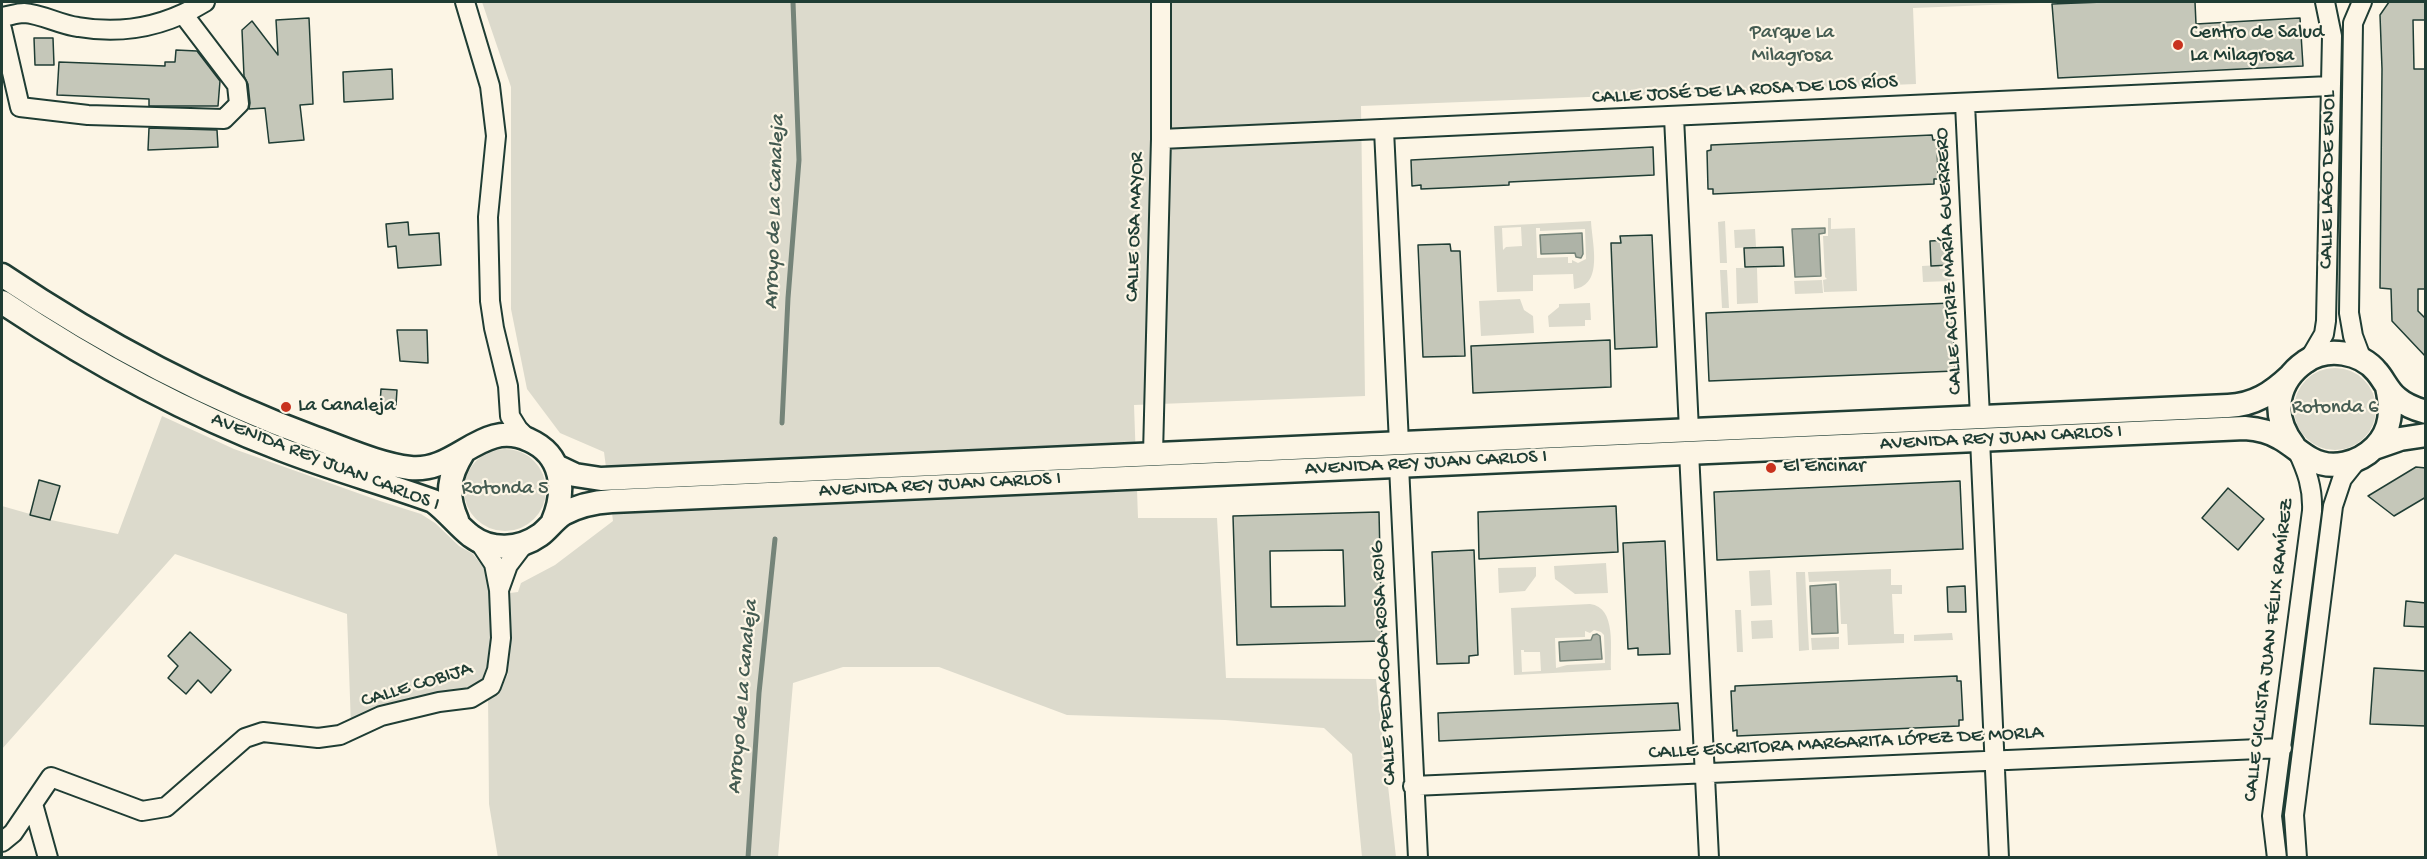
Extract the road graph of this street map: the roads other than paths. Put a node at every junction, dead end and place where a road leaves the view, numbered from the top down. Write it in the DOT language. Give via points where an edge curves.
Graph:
graph roads {
  1 [pos="205,2"];
  2 [pos="465,2"];
  3 [pos="1161,2"];
  4 [pos="2325,2"];
  5 [pos="2362,2"];
  6 [pos="183,14"];
  7 [pos="2,17"];
  8 [pos="2,29"];
  9 [pos="2330,86"];
  10 [pos="1965,104"];
  11 [pos="1674,117"];
  12 [pos="1384,130"];
  13 [pos="1161,139"];
  14 [pos="2,275"];
  15 [pos="2,302"];
  16 [pos="2310,358"];
  17 [pos="2362,360"];
  18 [pos="2290,376"];
  19 [pos="2386,387"];
  20 [pos="2426,412"];
  21 [pos="510,416"];
  22 [pos="1980,417"];
  23 [pos="494,435"];
  24 [pos="2426,435"];
  25 [pos="529,440"];
  26 [pos="1980,440"];
  27 [pos="1689,441"];
  28 [pos="1399,443"];
  29 [pos="2297,450"];
  30 [pos="463,453"];
  31 [pos="1153,454"];
  32 [pos="2366,454"];
  33 [pos="556,466"];
  34 [pos="1399,466"];
  35 [pos="553,520"];
  36 [pos="458,522"];
  37 [pos="478,540"];
  38 [pos="524,544"];
  39 [pos="500,590"];
  40 [pos="2282,748"];
  41 [pos="1995,759"];
  42 [pos="1704,772"];
  43 [pos="1413,786"];
  44 [pos="33,804"];
  45 [pos="2,842"];
  46 [pos="48,858"];
  47 [pos="1418,858"];
  48 [pos="1709,858"];
  49 [pos="1999,858"];
  50 [pos="2277,858"];
  51 [pos="2297,858"];
  1 -- 6 [label="street"];
  2 -- 21 [label="street" via="490,86 496,136 488,217 490,301 508,386"];
  3 -- 13 [label="street, CALLE OSA MAYOR"];
  4 -- 9 [label="street, CALLE LAGO DE ENOL" via="2332,36"];
  5 -- 17 [label="street, CALLE LAGO DE ENOL" via="2354,23 2349,313"];
  6 -- 7 [label="street" via="154,25 119,31 77,27 24,14"];
  6 -- 8 [label="street" via="237,85 239,104 224,119 88,115 20,107"];
  9 -- 10 [label="street, CALLE JOSÉ DE LA ROSA DE LOS RÍOS"];
  9 -- 16 [label="street, CALLE LAGO DE ENOL" via="2326,321 2324,334"];
  10 -- 11 [label="street, CALLE JOSÉ DE LA ROSA DE LOS RÍOS"];
  10 -- 22 [label="street, CALLE ACTRIZ MARÍA GUERRERO"];
  11 -- 12 [label="street, CALLE JOSÉ DE LA ROSA DE LOS RÍOS"];
  11 -- 27 [label="street"];
  12 -- 13 [label="street, CALLE JOSÉ DE LA ROSA DE LOS RÍOS"];
  12 -- 28 [label="street"];
  13 -- 31 [label="street, CALLE OSA MAYOR"];
  14 -- 30 [label="main road, AVENIDA REY JUAN CARLOS I" via="165,373 300,432 413,468 429,467"];
  15 -- 36 [label="main road, AVENIDA REY JUAN CARLOS I" via="64,343 153,392 282,450 434,501"];
  16 -- 17 [label="main road" via="2345,353"];
  16 -- 18 [label="main road, AVENIDA REY JUAN CARLOS I"];
  17 -- 19 [label="main road" via="2376,370"];
  18 -- 22 [label="main road, AVENIDA REY JUAN CARLOS I" via="2266,396 2237,406"];
  18 -- 29 [label="main road, AVENIDA REY JUAN CARLOS I" via="2280,400 2280,418 2286,436"];
  19 -- 20 [label="main road" via="2407,405"];
  19 -- 32 [label="main road" via="2391,405 2389,424 2380,441"];
  21 -- 23 [label="street"];
  21 -- 25 [label="street"];
  22 -- 27 [label="main road, AVENIDA REY JUAN CARLOS I"];
  23 -- 25 [label="main road" via="512,434"];
  23 -- 30 [label="main road, AVENIDA REY JUAN CARLOS I"];
  24 -- 32 [label="main road, AVENIDA REY JUAN CARLOS I" via="2400,439"];
  25 -- 33 [label="main road, AVENIDA REY JUAN CARLOS I" via="544,450"];
  26 -- 27 [label="main road, AVENIDA REY JUAN CARLOS I"];
  26 -- 29 [label="main road, AVENIDA REY JUAN CARLOS I" via="2245,428 2265,430"];
  26 -- 41 [label="street"];
  27 -- 28 [label="main road, AVENIDA REY JUAN CARLOS I"];
  27 -- 34 [label="main road, AVENIDA REY JUAN CARLOS I"];
  27 -- 42 [label="street"];
  28 -- 31 [label="main road, AVENIDA REY JUAN CARLOS I"];
  29 -- 32 [label="main road, AVENIDA REY JUAN CARLOS I" via="2331,465 2350,463"];
  29 -- 40 [label="street, CALLE CICLISTA JUAN FÉLIX RAMÍREZ" via="2313,494"];
  30 -- 36 [label="main road, AVENIDA REY JUAN CARLOS I" via="453,469 449,487 450,505"];
  31 -- 33 [label="main road, AVENIDA REY JUAN CARLOS I" via="601,478 575,475"];
  32 -- 51 [label="street" via="2342,479 2333,506 2294,815"];
  33 -- 35 [label="main road" via="561,484 560,503"];
  34 -- 35 [label="main road, AVENIDA REY JUAN CARLOS I" via="603,501 575,508"];
  34 -- 43 [label="street, CALLE PEDAGOGA ROSA ROIG"];
  35 -- 38 [label="main road, AVENIDA REY JUAN CARLOS I" via="541,535"];
  36 -- 37 [label="main road, AVENIDA REY JUAN CARLOS I"];
  37 -- 38 [label="main road, AVENIDA REY JUAN CARLOS I" via="505,548"];
  37 -- 39 [label="street, CALLE COBIJA" via="494,564"];
  38 -- 39 [label="street, CALLE COBIJA" via="508,565"];
  39 -- 44 [label="street, CALLE COBIJA" via="497,670 491,686 471,698 381,716 340,735 318,738 263,732 245,738 166,807 142,811 51,777"];
  40 -- 41 [label="street, CALLE ESCRITORA MARGARITA LÓPEZ DE MORLA"];
  40 -- 50 [label="street, CALLE CICLISTA JUAN FÉLIX RAMÍREZ" via="2272,816"];
  41 -- 42 [label="street, CALLE ESCRITORA MARGARITA LÓPEZ DE MORLA"];
  41 -- 49 [label="street"];
  42 -- 43 [label="street, CALLE ESCRITORA MARGARITA LÓPEZ DE MORLA"];
  42 -- 48 [label="street"];
  43 -- 47 [label="street, CALLE PEDAGOGA ROSA ROIG"];
  44 -- 45 [label="street, CALLE COBIJA"];
  44 -- 46 [label="street"];
}
